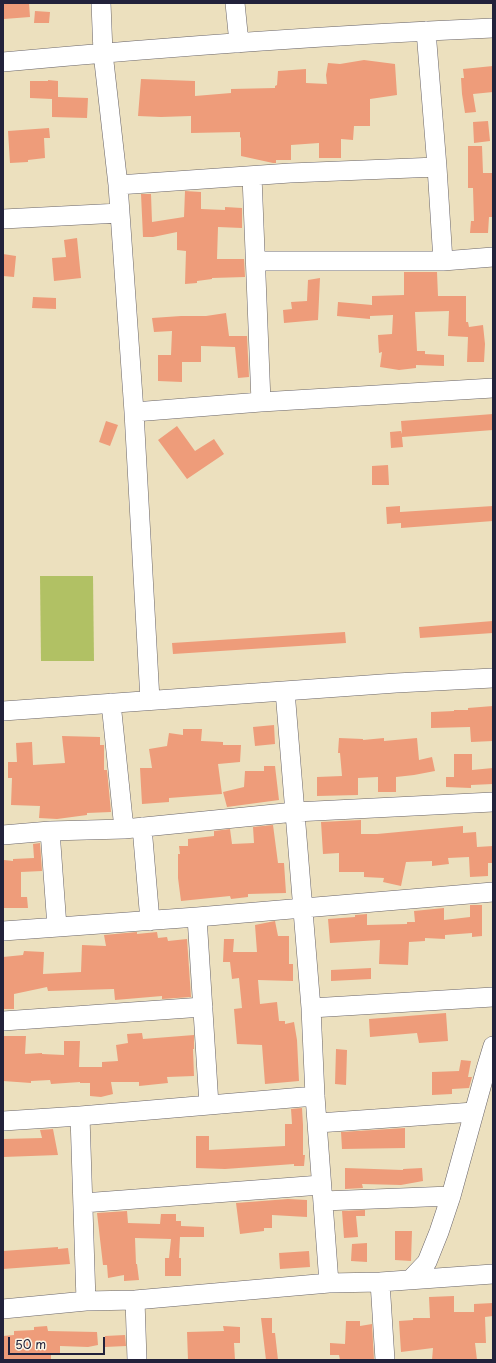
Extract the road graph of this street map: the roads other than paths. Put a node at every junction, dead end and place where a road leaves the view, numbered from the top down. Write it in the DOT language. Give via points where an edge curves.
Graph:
graph roads {
  1 [pos="101,3"];
  2 [pos="235,3"];
  3 [pos="493,28"];
  4 [pos="426,31"];
  5 [pos="240,43"];
  6 [pos="104,53"];
  7 [pos="3,62"];
  8 [pos="437,167"];
  9 [pos="252,176"];
  10 [pos="118,185"];
  11 [pos="120,213"];
  12 [pos="3,219"];
  13 [pos="493,257"];
  14 [pos="256,261"];
  15 [pos="442,261"];
  16 [pos="493,388"];
  17 [pos="261,402"];
  18 [pos="134,412"];
  19 [pos="493,678"];
  20 [pos="285,692"];
  21 [pos="150,700"];
  22 [pos="111,703"];
  23 [pos="3,711"];
  24 [pos="493,802"];
  25 [pos="294,812"];
  26 [pos="142,827"];
  27 [pos="124,829"];
  28 [pos="50,831"];
  29 [pos="3,835"];
  30 [pos="493,892"];
  31 [pos="302,907"];
  32 [pos="197,917"];
  33 [pos="150,921"];
  34 [pos="57,927"];
  35 [pos="3,931"];
  36 [pos="493,997"];
  37 [pos="203,1007"];
  38 [pos="311,1008"];
  39 [pos="3,1021"];
  40 [pos="493,1046"];
  41 [pos="489,1068"];
  42 [pos="315,1096"];
  43 [pos="209,1105"];
  44 [pos="474,1112"];
  45 [pos="80,1116"];
  46 [pos="3,1121"];
  47 [pos="318,1123"];
  48 [pos="322,1193"];
  49 [pos="451,1196"];
  50 [pos="83,1203"];
  51 [pos="493,1274"];
  52 [pos="410,1280"];
  53 [pos="380,1282"];
  54 [pos="329,1283"];
  55 [pos="135,1300"];
  56 [pos="86,1301"];
  57 [pos="3,1308"];
  58 [pos="137,1360"];
  59 [pos="385,1360"];
  1 -- 6 [label="street"];
  2 -- 5 [label="street"];
  3 -- 4 [label="street"];
  4 -- 5 [label="street"];
  4 -- 8 [label="street"];
  5 -- 6 [label="street"];
  6 -- 7 [label="street"];
  6 -- 10 [label="street"];
  8 -- 9 [label="street"];
  8 -- 15 [label="street"];
  9 -- 10 [label="street"];
  9 -- 14 [label="street"];
  10 -- 11 [label="street"];
  11 -- 12 [label="street"];
  11 -- 18 [label="street"];
  13 -- 15 [label="street"];
  14 -- 15 [label="street"];
  14 -- 17 [label="street"];
  16 -- 17 [label="street"];
  17 -- 18 [label="street"];
  18 -- 21 [label="street"];
  19 -- 20 [label="street"];
  20 -- 21 [label="street"];
  20 -- 25 [label="street"];
  21 -- 22 [label="street"];
  22 -- 23 [label="street"];
  22 -- 27 [label="street"];
  24 -- 25 [label="street"];
  25 -- 26 [label="street"];
  25 -- 31 [label="street"];
  26 -- 27 [label="street"];
  26 -- 33 [label="street"];
  27 -- 28 [label="street"];
  28 -- 29 [label="street"];
  28 -- 34 [label="street"];
  30 -- 31 [label="street"];
  31 -- 32 [label="street"];
  31 -- 38 [label="street"];
  32 -- 33 [label="street"];
  32 -- 37 [label="street"];
  33 -- 34 [label="street"];
  34 -- 35 [label="street"];
  36 -- 38 [label="street"];
  37 -- 39 [label="street"];
  37 -- 43 [label="street"];
  38 -- 42 [label="street"];
  40 -- 41 [label="street"];
  41 -- 44 [label="street"];
  42 -- 43 [label="street"];
  42 -- 47 [label="street"];
  43 -- 45 [label="street"];
  44 -- 47 [label="street"];
  44 -- 49 [label="street"];
  45 -- 46 [label="street"];
  45 -- 50 [label="street"];
  47 -- 48 [label="street"];
  48 -- 49 [label="street"];
  48 -- 50 [label="street"];
  48 -- 54 [label="street"];
  49 -- 52 [label="street" via="426,1262"];
  50 -- 56 [label="street"];
  51 -- 52 [label="street"];
  52 -- 53 [label="street"];
  53 -- 54 [label="street"];
  53 -- 59 [label="street"];
  54 -- 55 [label="street"];
  55 -- 56 [label="street"];
  55 -- 58 [label="street"];
  56 -- 57 [label="street"];
}
